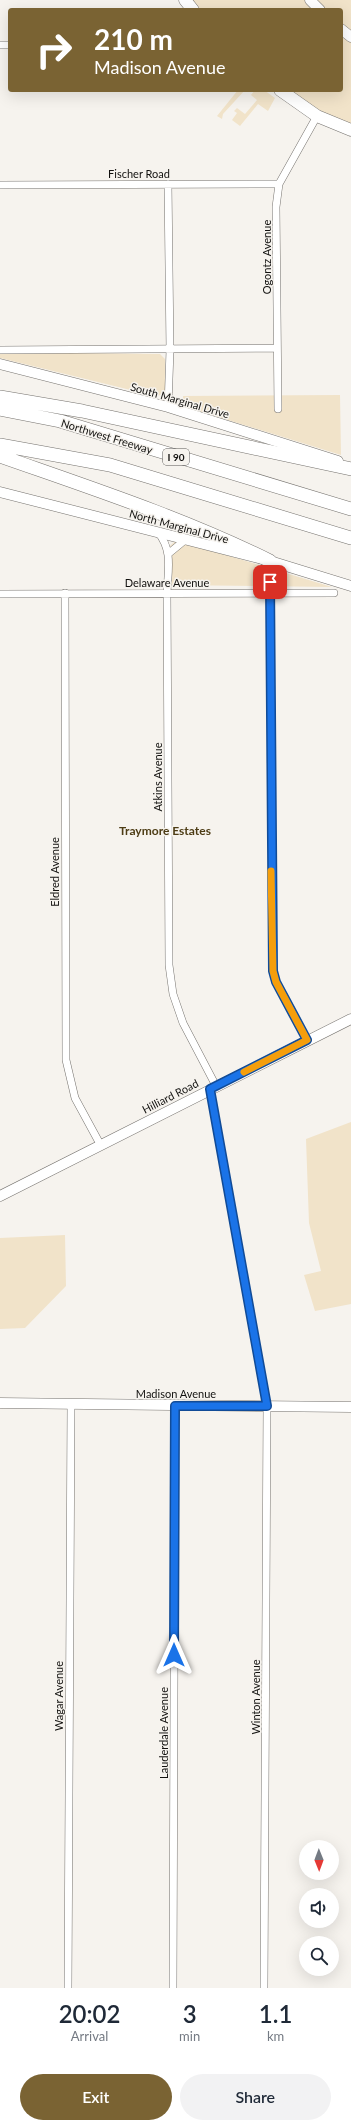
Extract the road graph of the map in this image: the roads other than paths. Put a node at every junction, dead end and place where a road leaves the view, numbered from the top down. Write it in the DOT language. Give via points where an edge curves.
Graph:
graph roads {
  1 [pos="185,0"];
  2 [pos="310,0"];
  3 [pos="191,8"];
  4 [pos="318,8"];
  5 [pos="343,31"];
  6 [pos="351,37"];
  7 [pos="283,92"];
  8 [pos="317,116"];
  9 [pos="351,130"];
  10 [pos="168,184"];
  11 [pos="279,184"];
  12 [pos="0,185"];
  13 [pos="277,348"];
  14 [pos="0,350"];
  15 [pos="170,350"];
  16 [pos="0,364"];
  17 [pos="0,397"];
  18 [pos="168,407"];
  19 [pos="0,409"];
  20 [pos="278,409"];
  21 [pos="0,445"];
  22 [pos="0,456"];
  23 [pos="351,465"];
  24 [pos="351,469"];
  25 [pos="0,492"];
  26 [pos="351,510"];
  27 [pos="158,532"];
  28 [pos="351,538"];
  29 [pos="185,540"];
  30 [pos="168,554"];
  31 [pos="270,561"];
  32 [pos="351,586"];
  33 [pos="65,593"];
  34 [pos="167,593"];
  35 [pos="270,593"];
  36 [pos="334,593"];
  37 [pos="0,594"];
  38 [pos="351,1018"];
  39 [pos="307,1040"];
  40 [pos="213,1087"];
  41 [pos="100,1144"];
  42 [pos="0,1196"];
  43 [pos="0,1403"];
  44 [pos="71,1405"];
  45 [pos="175,1406"];
  46 [pos="267,1406"];
  47 [pos="351,1407"];
  48 [pos="68,1988"];
  49 [pos="173,1988"];
  50 [pos="264,1988"];
  1 -- 3 [label="main road"];
  2 -- 4 [label="main road"];
  5 -- 6 [label="main road"];
  7 -- 8 [label="main road"];
  8 -- 9 [label="main road"];
  8 -- 11 [label="street, Ogontz Avenue"];
  10 -- 11 [label="street, Fischer Road"];
  10 -- 12 [label="street, Fischer Road"];
  10 -- 15 [label="street"];
  11 -- 13 [label="street, Ogontz Avenue" via="276,207"];
  13 -- 15 [label="street"];
  13 -- 20 [label="street, Ogontz Avenue"];
  14 -- 15 [label="street"];
  15 -- 18 [label="street"];
  16 -- 18 [label="main road, South Marginal Drive"];
  17 -- 24 [label="highway" via="82,411"];
  18 -- 23 [label="main road, South Marginal Drive"];
  19 -- 26 [label="highway, Northwest Freeway / I 90" via="60,421"];
  21 -- 28 [label="highway, I 90" via="110,465"];
  22 -- 31 [label="highway" via="155,511 226,539"];
  25 -- 27 [label="main road, North Marginal Drive"];
  27 -- 29 [label="main road, North Marginal Drive"];
  27 -- 30 [label="street, Atkins Avenue" via="166,542"];
  29 -- 30 [label="street"];
  29 -- 31 [label="main road, North Marginal Drive"];
  30 -- 34 [label="street, Atkins Avenue"];
  31 -- 32 [label="main road, North Marginal Drive"];
  31 -- 35 [label="street"];
  33 -- 34 [label="street, Delaware Avenue"];
  33 -- 37 [label="street, Delaware Avenue"];
  33 -- 41 [label="street, Eldred Avenue" via="66,1060 75,1098"];
  34 -- 35 [label="street, Delaware Avenue"];
  34 -- 40 [label="street, Atkins Avenue" via="169,965 173,994 183,1023"];
  35 -- 36 [label="street, Delaware Avenue"];
  35 -- 39 [label="street" via="273,971 276,982"];
  38 -- 39 [label="main road, Hilliard Road"];
  39 -- 40 [label="main road, Hilliard Road"];
  40 -- 41 [label="main road, Hilliard Road"];
  40 -- 46 [label="street, Atkins Avenue"];
  41 -- 42 [label="main road, Hilliard Road"];
  43 -- 44 [label="main road, Madison Avenue"];
  44 -- 45 [label="main road, Madison Avenue"];
  44 -- 48 [label="street, Wagar Avenue"];
  45 -- 46 [label="main road, Madison Avenue"];
  45 -- 49 [label="street, Lauderdale Avenue"];
  46 -- 47 [label="main road, Madison Avenue"];
  46 -- 50 [label="street, Winton Avenue"];
}
